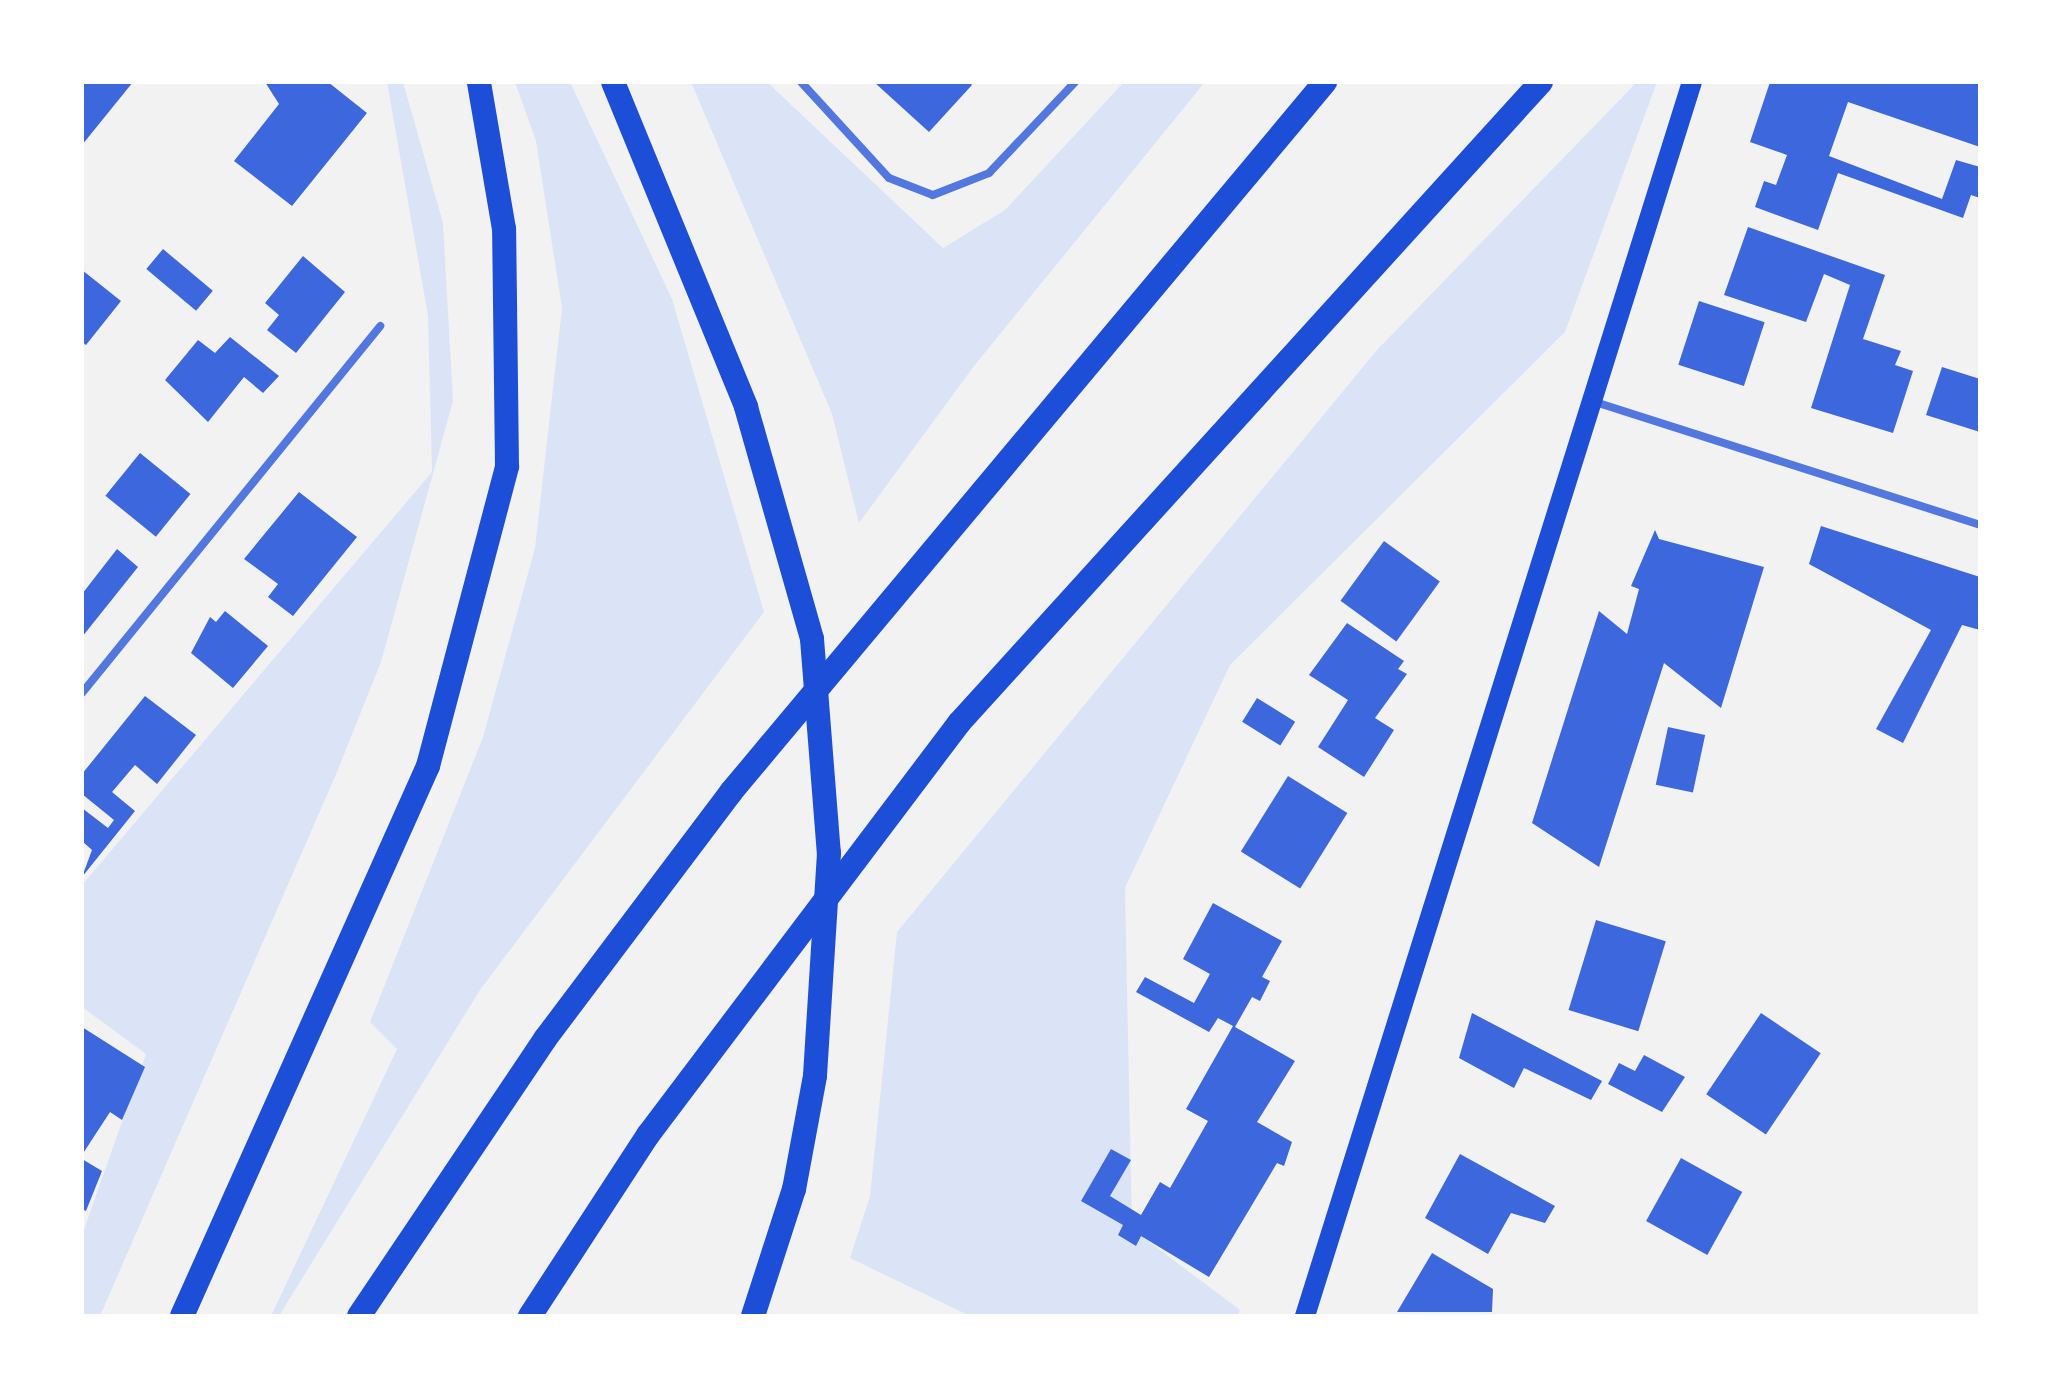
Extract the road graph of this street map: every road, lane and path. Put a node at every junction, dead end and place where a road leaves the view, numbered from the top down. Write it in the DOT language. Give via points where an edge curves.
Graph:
graph roads {
  1 [pos="479,82"];
  2 [pos="613,82"];
  3 [pos="801,82"];
  4 [pos="1075,82"];
  5 [pos="1325,82"];
  6 [pos="1541,82"];
  7 [pos="1692,82"];
  8 [pos="380,326"];
  9 [pos="1592,400"];
  10 [pos="1980,525"];
  11 [pos="82,693"];
  12 [pos="182,1316"];
  13 [pos="359,1316"];
  14 [pos="530,1316"];
  15 [pos="753,1316"];
  16 [pos="1305,1316"];
  1 -- 12 [label="highway" via="504,229 507,466 428,766"];
  2 -- 15 [label="highway" via="746,407 812,639 829,853 815,1076 794,1189"];
  3 -- 4 [label="street" via="889,178 933,195 989,173"];
  5 -- 13 [label="highway" via="731,792 545,1039"];
  6 -- 14 [label="highway" via="959,723 648,1135"];
  7 -- 9 [label="main road"];
  8 -- 11 [label="street"];
  9 -- 10 [label="street"];
  9 -- 16 [label="main road"];
}
